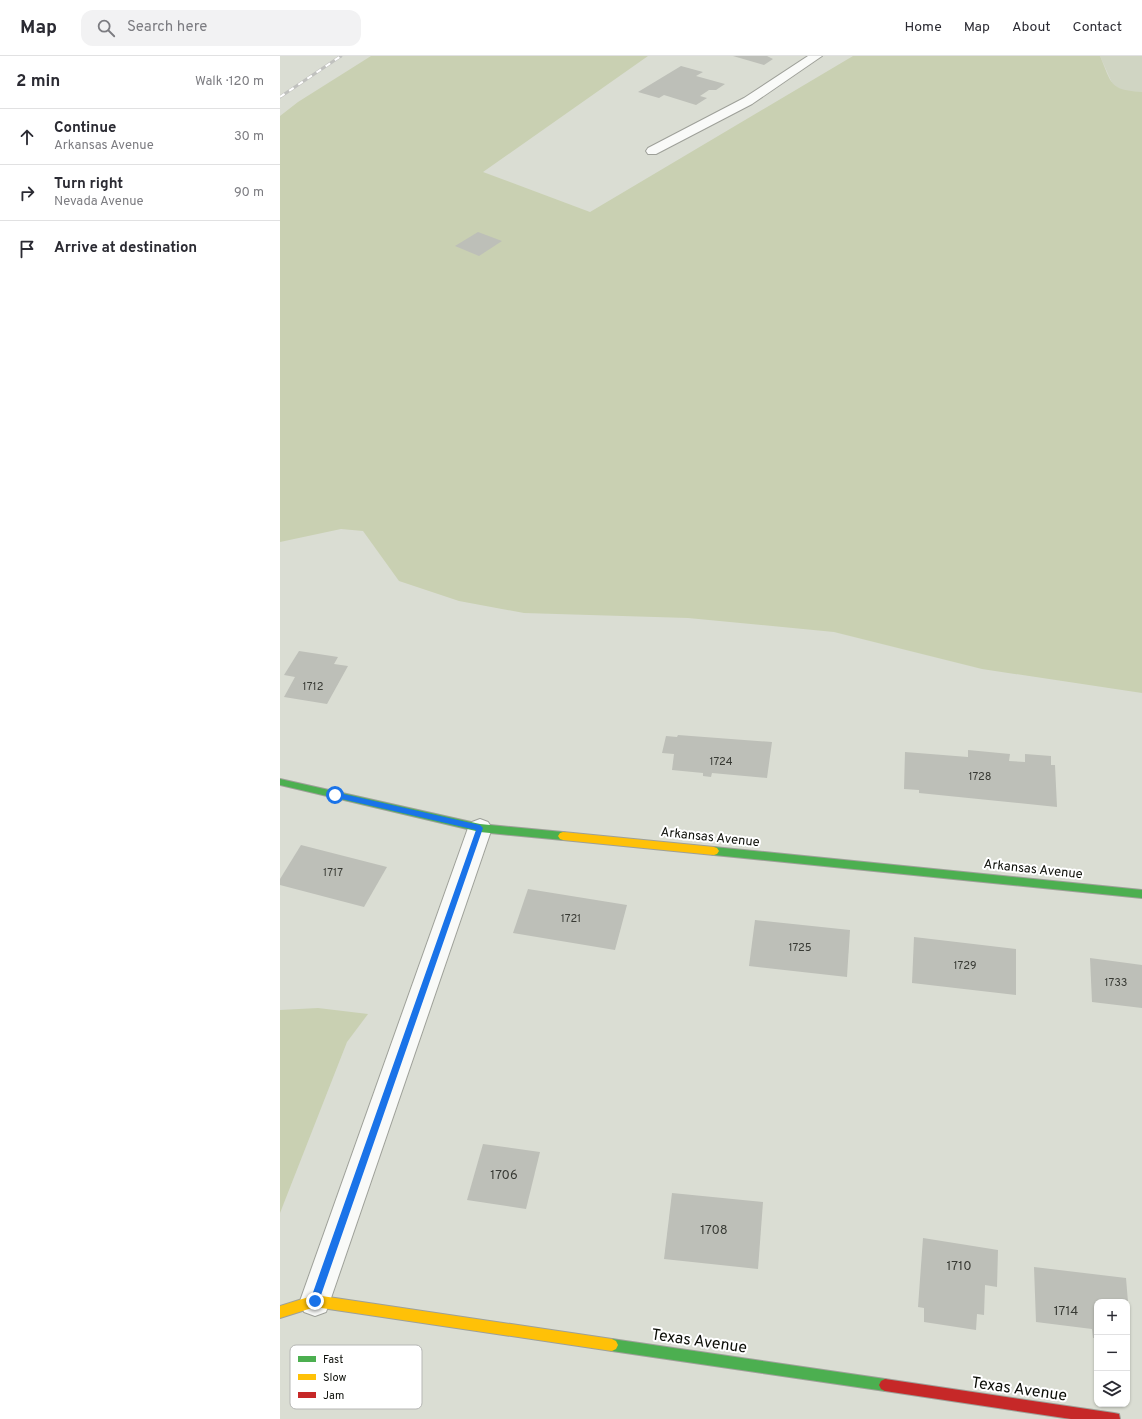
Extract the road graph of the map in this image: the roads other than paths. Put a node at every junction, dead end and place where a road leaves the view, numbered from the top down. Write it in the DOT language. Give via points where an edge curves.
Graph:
graph roads {
  1 [pos="816,56"];
  2 [pos="652,151"];
  3 [pos="280,782"];
  4 [pos="480,828"];
  5 [pos="1142,894"];
  6 [pos="315,1301"];
  7 [pos="280,1312"];
  8 [pos="1114,1419"];
  1 -- 2 [label="lane" via="748,101"];
  3 -- 4 [label="street, Arkansas Avenue"];
  4 -- 5 [label="street, Arkansas Avenue"];
  4 -- 6 [label="street"];
  6 -- 7 [label="street, Texas Avenue"];
  6 -- 8 [label="street, Texas Avenue"];
}
